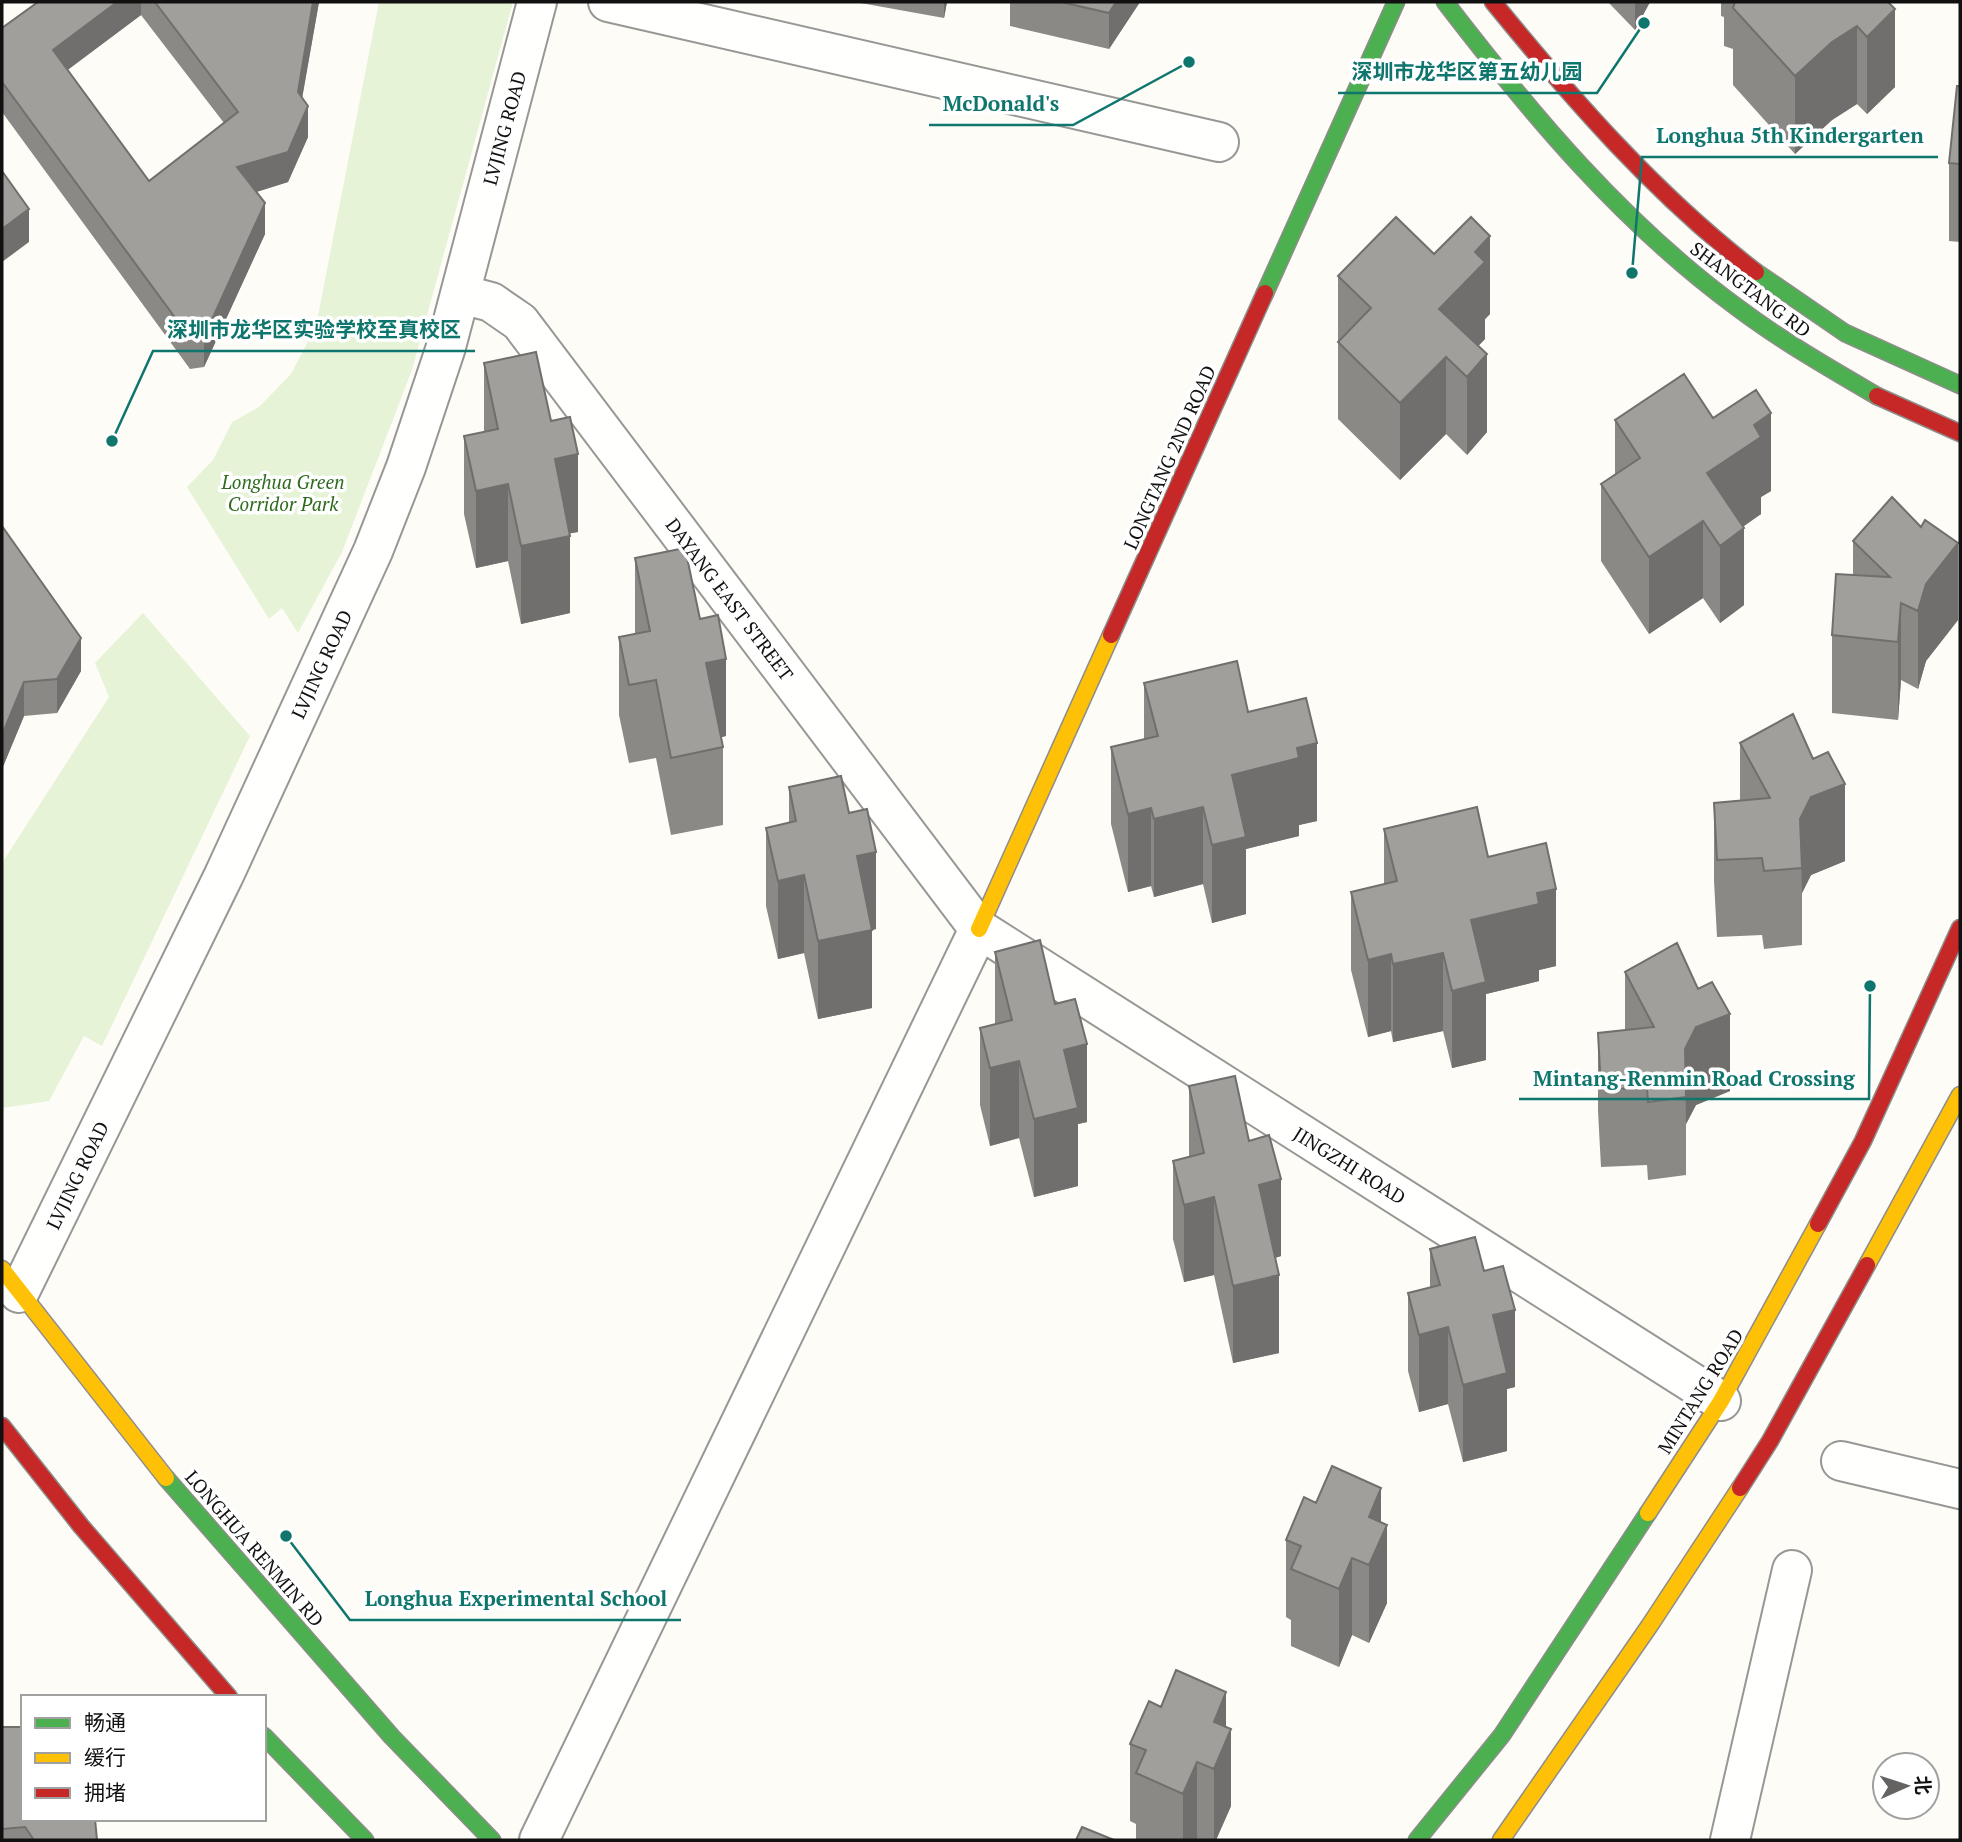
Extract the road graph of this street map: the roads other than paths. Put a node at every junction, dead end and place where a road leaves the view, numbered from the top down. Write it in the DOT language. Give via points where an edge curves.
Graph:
graph roads {
  1 [pos="537,2"];
  2 [pos="608,2"];
  3 [pos="1396,2"];
  4 [pos="1445,2"];
  5 [pos="1493,2"];
  6 [pos="1219,142"];
  7 [pos="461,294"];
  8 [pos="1960,385"];
  9 [pos="1960,433"];
  10 [pos="979,929"];
  11 [pos="1960,929"];
  12 [pos="1960,1095"];
  13 [pos="10,1281"];
  14 [pos="1721,1401"];
  15 [pos="2,1426"];
  16 [pos="1841,1461"];
  17 [pos="1960,1489"];
  18 [pos="1792,1570"];
  19 [pos="227,1695"];
  20 [pos="266,1738"];
  21 [pos="365,1840"];
  22 [pos="492,1840"];
  23 [pos="539,1840"];
  24 [pos="1417,1840"];
  25 [pos="1501,1840"];
  26 [pos="1730,1840"];
  1 -- 7 [label="street, LVJING ROAD"];
  2 -- 6 [label="street"];
  3 -- 10 [label="main road, LONGTANG 2ND ROAD"];
  4 -- 9 [label="main road, SHANGTANG RD" via="1553,139 1629,219 1712,291 1803,354 1904,411"];
  5 -- 8 [label="main road, SHANGTANG RD" via="1667,195 1737,258 1831,325"];
  7 -- 10 [label="street, DAYANG EAST STREET" via="491,302 520,322"];
  7 -- 13 [label="street, LVJING ROAD" via="427,408 373,551 224,875"];
  10 -- 14 [label="street, JINGZHI ROAD"];
  10 -- 23 [label="street"];
  11 -- 14 [label="main road, MINTANG ROAD" via="1863,1142"];
  12 -- 25 [label="main road" via="1770,1441 1643,1637"];
  13 -- 22 [label="main road, LONGHUA RENMIN RD" via="242,1568 388,1736"];
  14 -- 24 [label="main road, MINTANG ROAD" via="1502,1735"];
  15 -- 19 [label="main road" via="81,1526"];
  16 -- 17 [label="street"];
  18 -- 26 [label="street"];
  20 -- 21 [label="main road"];
}
